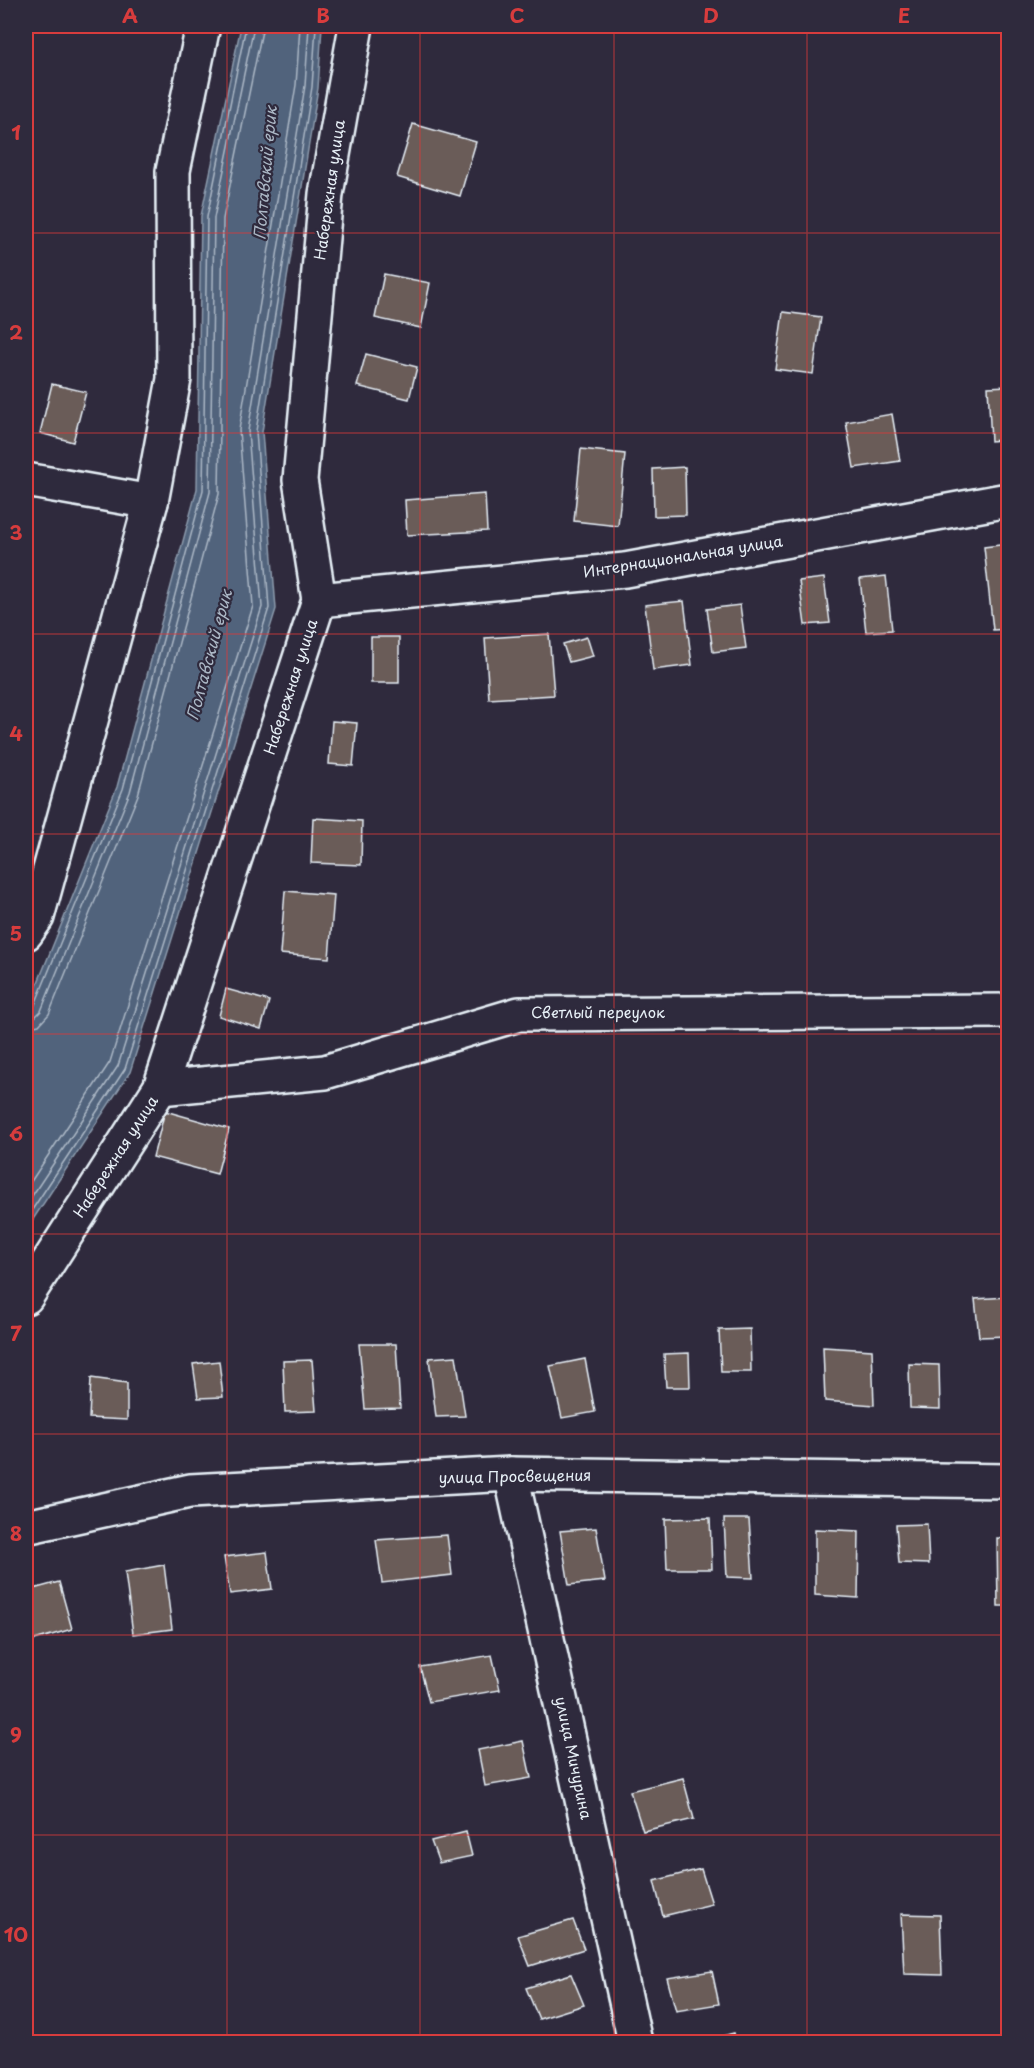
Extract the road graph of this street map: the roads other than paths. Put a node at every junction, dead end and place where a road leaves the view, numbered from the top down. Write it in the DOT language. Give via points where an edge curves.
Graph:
graph roads {
  1 [pos="203,26"];
  2 [pos="356,26"];
  3 [pos="26,480"];
  4 [pos="1008,500"];
  5 [pos="151,502"];
  6 [pos="320,600"];
  7 [pos="26,933"];
  8 [pos="1008,1011"];
  9 [pos="160,1088"];
  10 [pos="26,1298"];
  11 [pos="511,1474"];
  12 [pos="1008,1481"];
  13 [pos="26,1527"];
  14 [pos="635,2043"];
  1 -- 5 [label="street" via="172,171 174,379"];
  2 -- 6 [label="street, Набережная улица" via="326,194 300,480"];
  3 -- 5 [label="street"];
  4 -- 6 [label="street, Интернациональная улица" via="625,570"];
  5 -- 7 [label="street" via="38,917"];
  6 -- 9 [label="street, Набережная улица"];
  8 -- 9 [label="street, Светлый переулок" via="519,1014 325,1072"];
  9 -- 10 [label="street, Набережная улица"];
  11 -- 12 [label="street, улица Просвещения"];
  11 -- 13 [label="street, улица Просвещения" via="190,1491"];
  11 -- 14 [label="street, улица Мичурина"];
}
